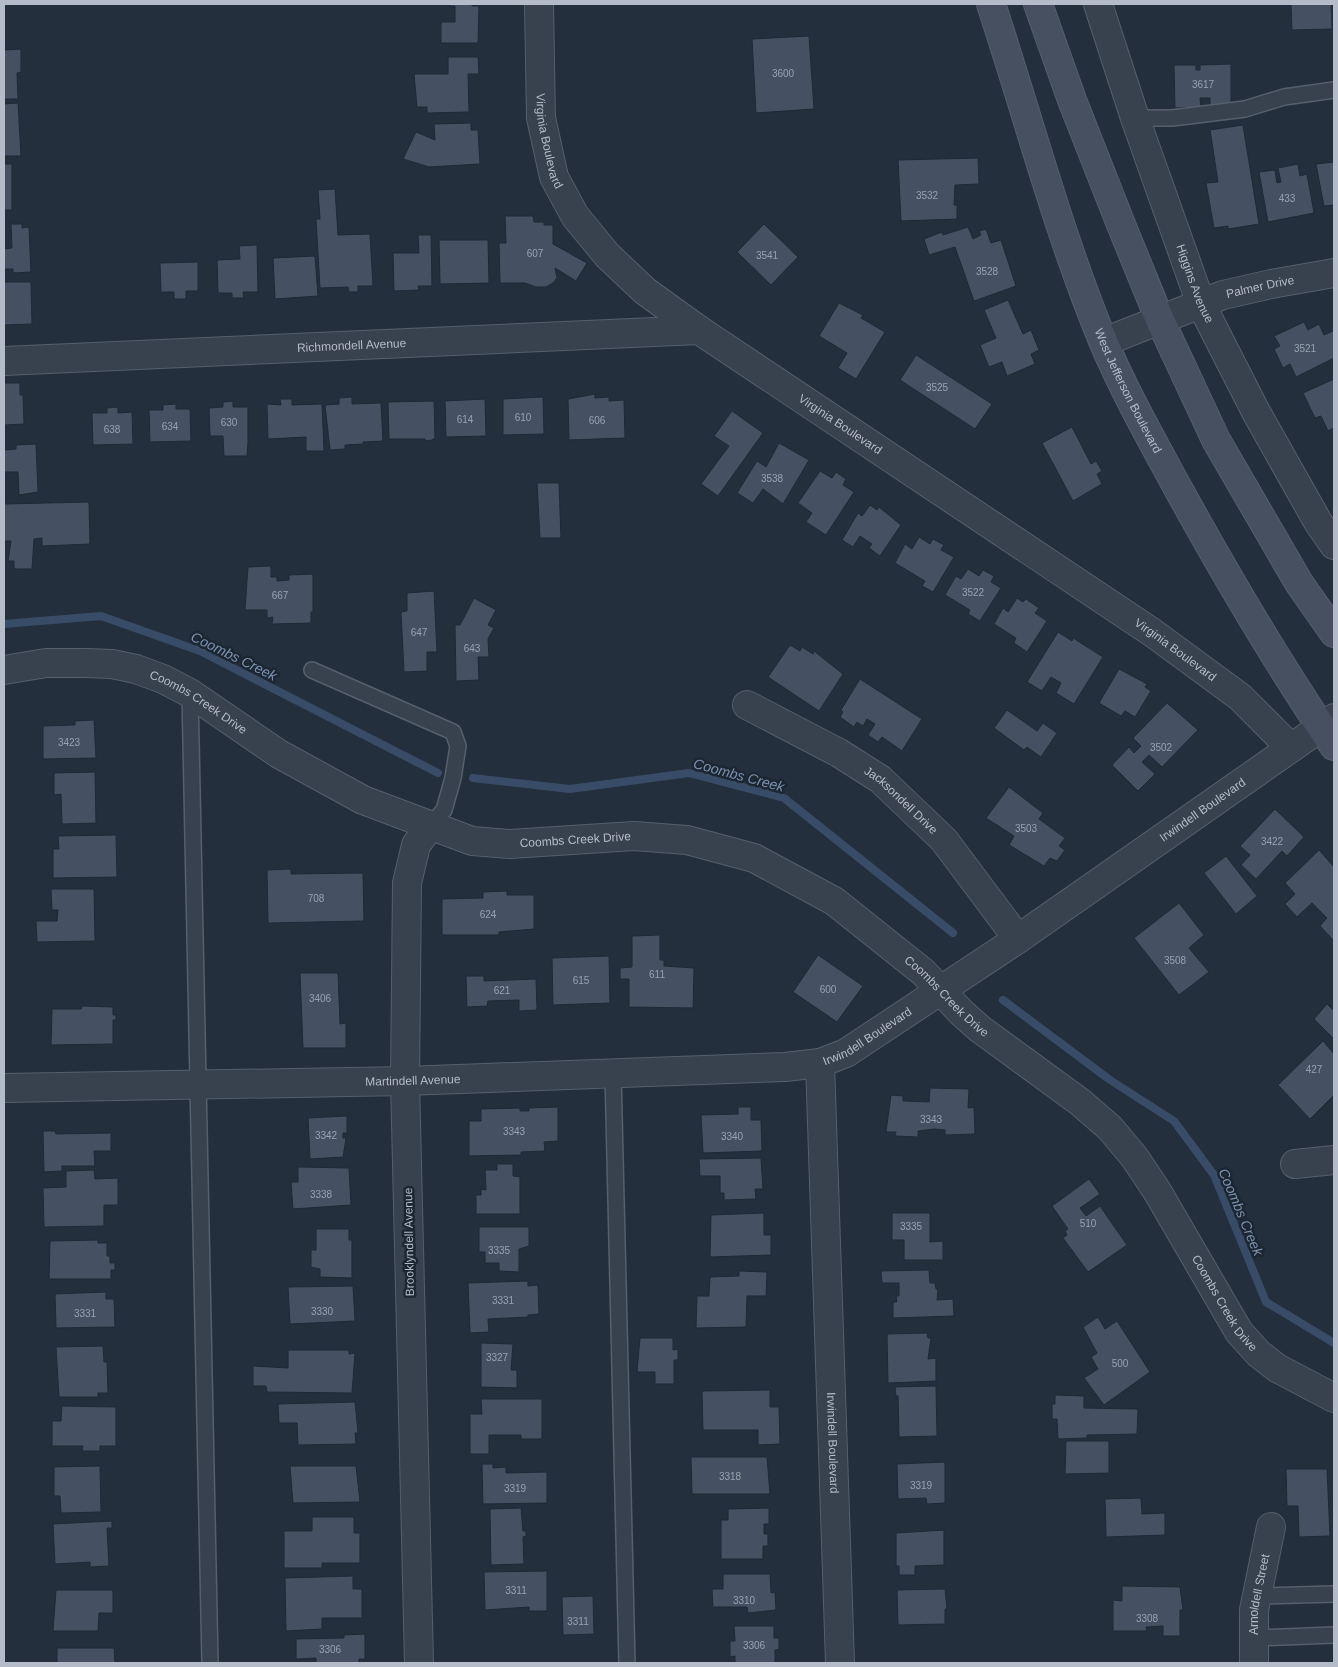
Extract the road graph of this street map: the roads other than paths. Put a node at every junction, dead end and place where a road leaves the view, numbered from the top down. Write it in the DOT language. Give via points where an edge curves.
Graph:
graph roads {
  1 [pos="539,4"];
  2 [pos="1038,4"];
  3 [pos="1098,4"];
  4 [pos="997,5"];
  5 [pos="1334,90"];
  6 [pos="1135,118"];
  7 [pos="1334,273"];
  8 [pos="1202,304"];
  9 [pos="1160,320"];
  10 [pos="699,330"];
  11 [pos="1104,342"];
  12 [pos="4,361"];
  13 [pos="1334,545"];
  14 [pos="1334,633"];
  15 [pos="4,670"];
  16 [pos="312,670"];
  17 [pos="190,693"];
  18 [pos="747,705"];
  19 [pos="1330,731"];
  20 [pos="1291,748"];
  21 [pos="430,826"];
  22 [pos="1018,939"];
  23 [pos="941,990"];
  24 [pos="820,1063"];
  25 [pos="614,1073"];
  26 [pos="405,1081"];
  27 [pos="198,1084"];
  28 [pos="4,1088"];
  29 [pos="1334,1160"];
  30 [pos="1295,1164"];
  31 [pos="1334,1398"];
  32 [pos="1271,1527"];
  33 [pos="1334,1594"];
  34 [pos="1257,1596"];
  35 [pos="1334,1635"];
  36 [pos="1254,1651"];
  37 [pos="210,1663"];
  38 [pos="419,1663"];
  39 [pos="627,1663"];
  40 [pos="840,1663"];
  1 -- 10 [label="street, Virginia Boulevard" via="541,118 554,177 575,216 607,255 645,291"];
  2 -- 9 [label="main road"];
  3 -- 6 [label="street, Higgins Avenue"];
  4 -- 11 [label="main road, West Jefferson Boulevard" via="1077,272"];
  5 -- 6 [label="lane" via="1284,97 1245,109 1172,118"];
  6 -- 8 [label="street, Higgins Avenue"];
  7 -- 8 [label="street, Palmer Drive" via="1223,295"];
  8 -- 9 [label="street, Palmer Drive"];
  8 -- 13 [label="street, Higgins Avenue" via="1256,412"];
  9 -- 11 [label="street, Palmer Drive"];
  9 -- 14 [label="main road" via="1216,440 1299,583"];
  10 -- 12 [label="street, Richmondell Avenue"];
  10 -- 20 [label="street, Virginia Boulevard" via="1154,633 1240,697"];
  11 -- 19 [label="main road, West Jefferson Boulevard" via="1134,408 1213,553 1263,635"];
  15 -- 17 [label="street, Coombs Creek Drive" via="46,663 112,664 136,668"];
  16 -- 21 [label="lane" via="453,732 458,746 454,778 444,810"];
  17 -- 21 [label="street, Coombs Creek Drive" via="279,754 326,781 363,800"];
  17 -- 27 [label="lane"];
  18 -- 22 [label="street, Jacksondell Drive" via="839,752 880,779 944,840"];
  19 -- 20 [label="street, Irwindell Boulevard"];
  20 -- 22 [label="street, Irwindell Boulevard"];
  21 -- 23 [label="street, Coombs Creek Drive" via="472,841 510,844 634,836 686,840 754,858 834,901"];
  21 -- 26 [label="street, Brooklyndell Avenue" via="416,845 407,883"];
  22 -- 23 [label="street, Irwindell Boulevard"];
  23 -- 24 [label="street, Irwindell Boulevard" via="846,1053"];
  23 -- 31 [label="street, Coombs Creek Drive" via="980,1029 1080,1102 1110,1128 1157,1191 1239,1332 1277,1368"];
  24 -- 25 [label="street, Martindell Avenue"];
  24 -- 40 [label="street, Irwindell Boulevard"];
  25 -- 26 [label="street, Martindell Avenue"];
  25 -- 39 [label="lane"];
  26 -- 27 [label="street, Martindell Avenue"];
  26 -- 38 [label="street, Brooklyndell Avenue"];
  27 -- 28 [label="street, Martindell Avenue"];
  27 -- 37 [label="lane"];
  29 -- 30 [label="street"];
  32 -- 34 [label="street, Arnoldell Street"];
  33 -- 34 [label="lane"];
  34 -- 36 [label="street, Arnoldell Street"];
  35 -- 36 [label="lane"];
}
